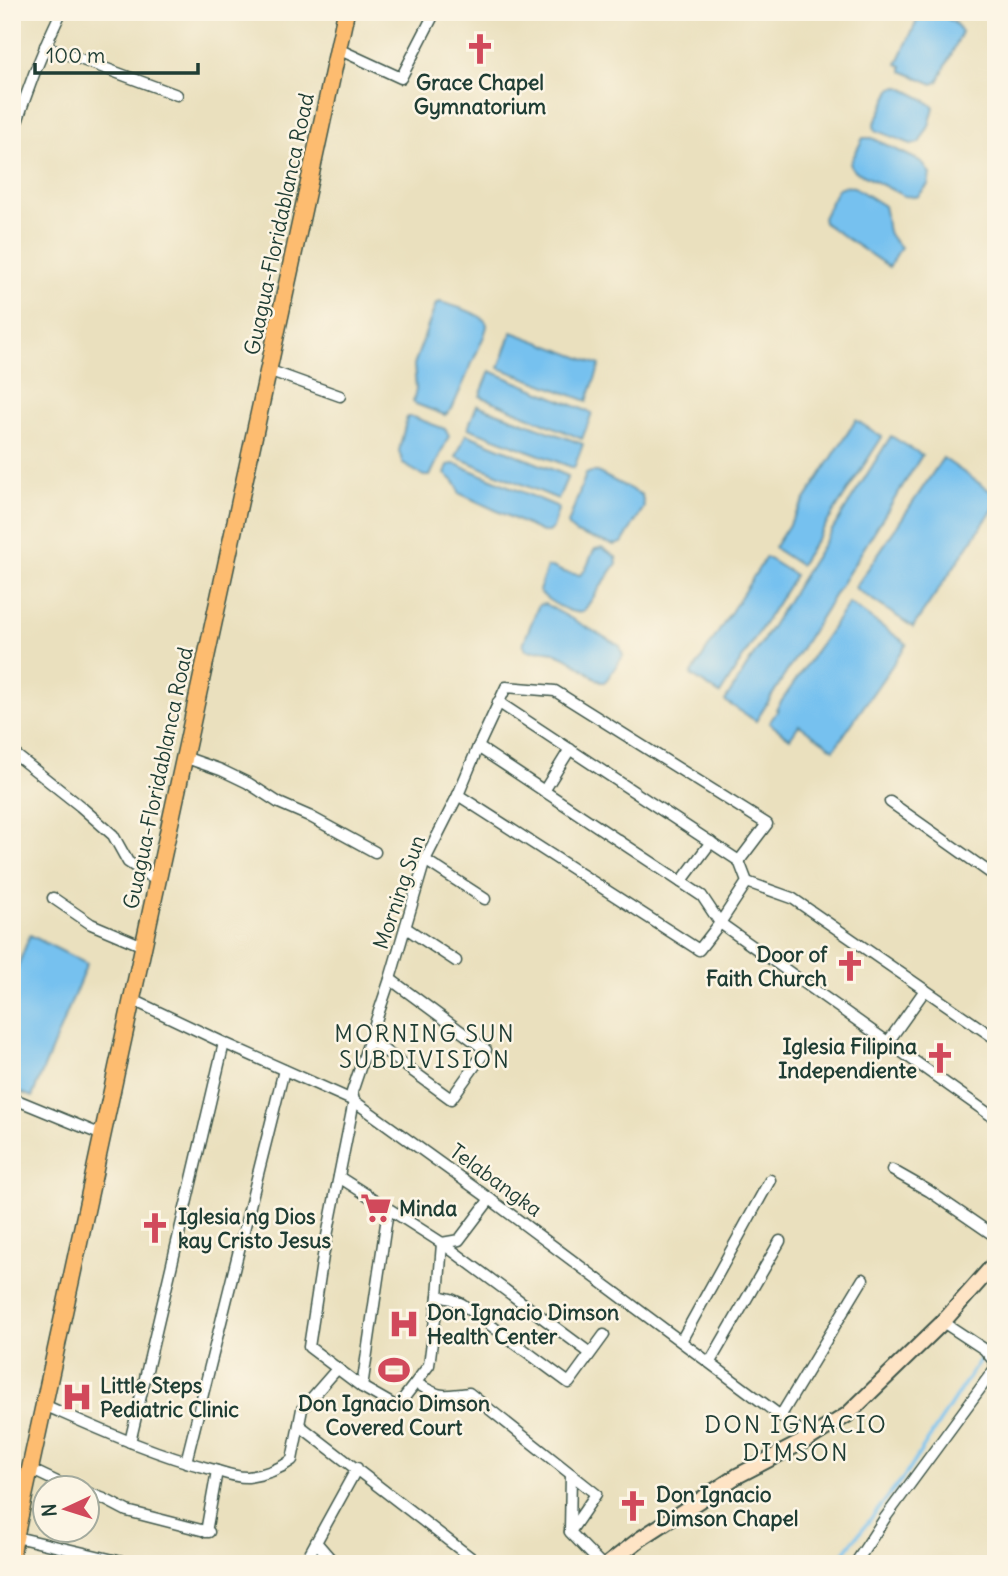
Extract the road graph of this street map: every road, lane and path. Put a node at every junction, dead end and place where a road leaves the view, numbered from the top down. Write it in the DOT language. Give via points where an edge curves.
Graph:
graph roads {
  1 [pos="61,12"];
  2 [pos="346,12"];
  3 [pos="435,12"];
  4 [pos="45,46"];
  5 [pos="338,49"];
  6 [pos="177,95"];
  7 [pos="12,138"];
  8 [pos="268,370"];
  9 [pos="340,396"];
  10 [pos="498,702"];
  11 [pos="478,747"];
  12 [pos="570,749"];
  13 [pos="12,752"];
  14 [pos="184,757"];
  15 [pos="544,791"];
  16 [pos="458,795"];
  17 [pos="890,802"];
  18 [pos="711,842"];
  19 [pos="375,852"];
  20 [pos="425,860"];
  21 [pos="739,861"];
  22 [pos="996,877"];
  23 [pos="157,881"];
  24 [pos="681,882"];
  25 [pos="747,882"];
  26 [pos="52,898"];
  27 [pos="485,899"];
  28 [pos="720,923"];
  29 [pos="406,928"];
  30 [pos="143,946"];
  31 [pos="456,961"];
  32 [pos="390,979"];
  33 [pos="925,990"];
  34 [pos="131,999"];
  35 [pos="996,1039"];
  36 [pos="370,1040"];
  37 [pos="888,1042"];
  38 [pos="224,1043"];
  39 [pos="284,1070"];
  40 [pos="12,1098"];
  41 [pos="354,1101"];
  42 [pos="996,1119"];
  43 [pos="102,1135"];
  44 [pos="892,1170"];
  45 [pos="339,1177"];
  46 [pos="770,1180"];
  47 [pos="490,1199"];
  48 [pos="388,1210"];
  49 [pos="996,1237"];
  50 [pos="780,1241"];
  51 [pos="442,1243"];
  52 [pos="996,1262"];
  53 [pos="863,1279"];
  54 [pos="438,1296"];
  55 [pos="943,1322"];
  56 [pos="604,1335"];
  57 [pos="681,1341"];
  58 [pos="984,1349"];
  59 [pos="996,1350"];
  60 [pos="590,1353"];
  61 [pos="710,1362"];
  62 [pos="996,1365"];
  63 [pos="337,1368"];
  64 [pos="416,1383"];
  65 [pos="362,1387"];
  66 [pos="44,1405"];
  67 [pos="780,1415"];
  68 [pos="299,1426"];
  69 [pos="810,1438"];
  70 [pos="130,1443"];
  71 [pos="186,1462"];
  72 [pos="357,1468"];
  73 [pos="30,1469"];
  74 [pos="217,1471"];
  75 [pos="40,1474"];
  76 [pos="571,1474"];
  77 [pos="102,1498"];
  78 [pos="570,1532"];
  79 [pos="316,1542"];
  80 [pos="14,1545"];
  81 [pos="12,1561"];
  82 [pos="860,1562"];
  83 [pos="23,1564"];
  84 [pos="131,1564"];
  85 [pos="304,1564"];
  86 [pos="335,1564"];
  87 [pos="480,1564"];
  88 [pos="601,1564"];
  89 [pos="608,1564"];
  1 -- 4 [label="street"];
  2 -- 5 [label="main road, Guagua-Floridablanca Road"];
  3 -- 5 [label="street" via="401,78"];
  4 -- 6 [label="street"];
  4 -- 7 [label="street"];
  5 -- 8 [label="main road, Guagua-Floridablanca Road"];
  8 -- 9 [label="street"];
  8 -- 14 [label="main road, Guagua-Floridablanca Road"];
  10 -- 11 [label="street, Morning Sun"];
  10 -- 12 [label="street"];
  10 -- 21 [label="street" via="506,687 555,691 767,824"];
  11 -- 15 [label="street"];
  11 -- 16 [label="street, Morning Sun"];
  12 -- 15 [label="street"];
  12 -- 18 [label="street"];
  13 -- 23 [label="street" via="113,835 128,862"];
  14 -- 19 [label="street" via="248,783"];
  14 -- 23 [label="main road, Guagua-Floridablanca Road"];
  15 -- 24 [label="street"];
  16 -- 20 [label="street, Morning Sun"];
  16 -- 28 [label="street" via="699,950"];
  17 -- 22 [label="street"];
  18 -- 21 [label="street"];
  18 -- 24 [label="street"];
  20 -- 27 [label="street"];
  20 -- 29 [label="street, Morning Sun"];
  21 -- 25 [label="street"];
  23 -- 30 [label="main road, Guagua-Floridablanca Road"];
  24 -- 28 [label="street" via="702,896"];
  25 -- 28 [label="street"];
  25 -- 33 [label="street" via="792,898"];
  26 -- 30 [label="street" via="91,925"];
  28 -- 37 [label="street"];
  29 -- 31 [label="street"];
  29 -- 32 [label="street, Morning Sun"];
  30 -- 34 [label="main road, Guagua-Floridablanca Road"];
  32 -- 36 [label="street, Morning Sun"];
  32 -- 36 [label="street" via="486,1050 450,1099"];
  33 -- 35 [label="street"];
  33 -- 37 [label="street"];
  34 -- 38 [label="street, Telabangka"];
  34 -- 43 [label="main road, Guagua-Floridablanca Road"];
  36 -- 41 [label="street, Morning Sun" via="352,1092"];
  37 -- 42 [label="street"];
  38 -- 39 [label="street, Telabangka"];
  38 -- 70 [label="street"];
  39 -- 41 [label="street, Telabangka"];
  39 -- 71 [label="street"];
  40 -- 43 [label="street"];
  41 -- 45 [label="street, Morning Sun"];
  41 -- 47 [label="street, Telabangka"];
  43 -- 66 [label="main road, Guagua-Floridablanca Road"];
  44 -- 49 [label="street"];
  45 -- 48 [label="street"];
  45 -- 63 [label="street, Morning Sun" via="309,1347"];
  46 -- 57 [label="street"];
  47 -- 51 [label="street" via="459,1240"];
  47 -- 57 [label="street, Telabangka"];
  48 -- 51 [label="street"];
  48 -- 65 [label="street"];
  50 -- 61 [label="street"];
  51 -- 54 [label="street"];
  51 -- 60 [label="street"];
  52 -- 55 [label="street"];
  53 -- 67 [label="street"];
  54 -- 60 [label="street" via="462,1304 569,1383"];
  54 -- 64 [label="street" via="429,1365"];
  55 -- 58 [label="street"];
  55 -- 69 [label="street" via="847,1415"];
  56 -- 60 [label="street"];
  57 -- 61 [label="street, Telabangka"];
  58 -- 59 [label="street"];
  58 -- 62 [label="street"];
  61 -- 67 [label="street, Telabangka"];
  62 -- 82 [label="street" via="885,1518"];
  63 -- 65 [label="street"];
  63 -- 68 [label="street" via="302,1409"];
  64 -- 65 [label="street" via="397,1407"];
  64 -- 76 [label="street" via="445,1397 468,1393"];
  66 -- 70 [label="street"];
  66 -- 73 [label="main road, Guagua-Floridablanca Road"];
  67 -- 69 [label="street, Telabangka"];
  68 -- 72 [label="street"];
  68 -- 74 [label="street" via="292,1460 286,1465 245,1478"];
  69 -- 89 [label="street" via="737,1476"];
  70 -- 71 [label="street"];
  71 -- 74 [label="street"];
  72 -- 79 [label="street"];
  72 -- 87 [label="street"];
  73 -- 75 [label="street"];
  73 -- 80 [label="main road, Guagua-Floridablanca Road"];
  74 -- 77 [label="street" via="208,1532 127,1511"];
  76 -- 78 [label="street"];
  76 -- 78 [label="street" via="597,1494"];
  78 -- 88 [label="street"];
  79 -- 85 [label="street"];
  79 -- 86 [label="street"];
  80 -- 84 [label="street"];
  81 -- 83 [label="street"];
}
